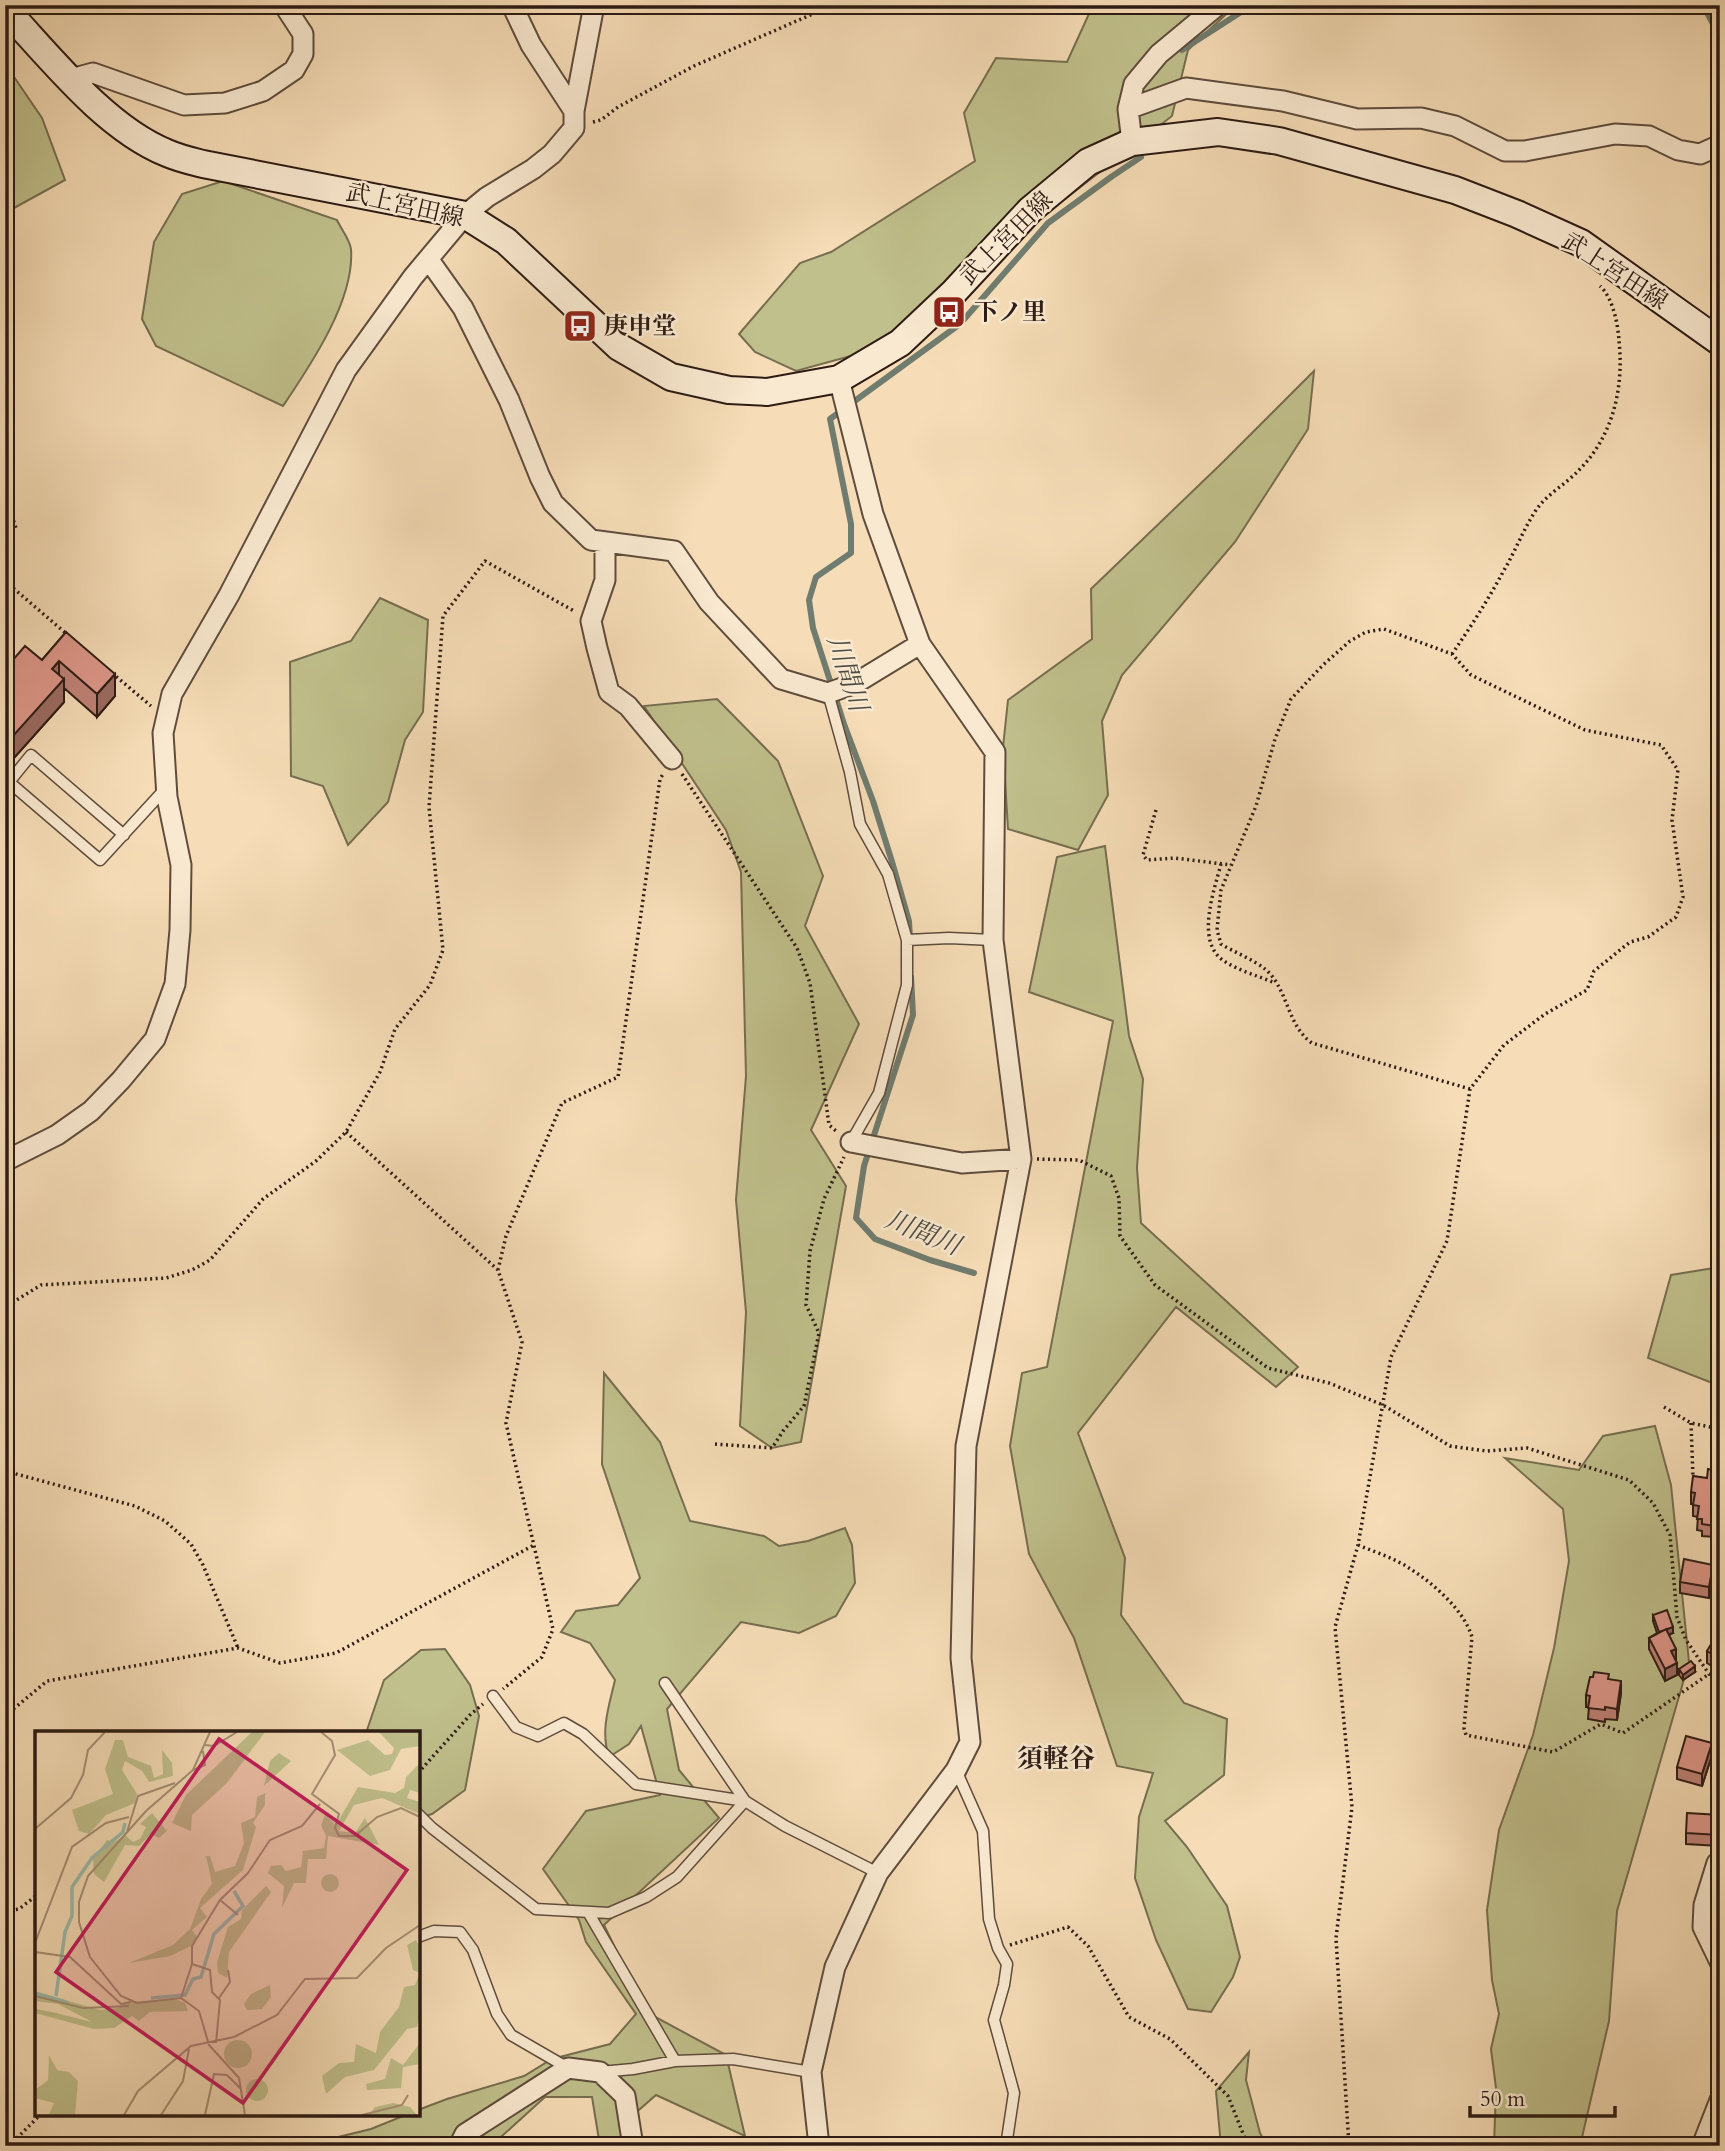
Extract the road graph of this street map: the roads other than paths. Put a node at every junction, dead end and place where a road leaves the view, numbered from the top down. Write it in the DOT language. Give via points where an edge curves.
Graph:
graph roads {
  1 [pos="284,5"];
  2 [pos="512,5"];
  3 [pos="594,5"];
  4 [pos="1218,5"];
  5 [pos="5,9"];
  6 [pos="71,79"];
  7 [pos="1128,109"];
  8 [pos="574,119"];
  9 [pos="1132,142"];
  10 [pos="1720,145"];
  11 [pos="465,215"];
  12 [pos="429,260"];
  13 [pos="1720,342"];
  14 [pos="839,379"];
  15 [pos="605,543"];
  16 [pos="920,644"];
  17 [pos="828,693"];
  18 [pos="672,759"];
  19 [pos="167,788"];
  20 [pos="124,835"];
  21 [pos="907,940"];
  22 [pos="993,940"];
  23 [pos="852,1142"];
  24 [pos="1021,1159"];
  25 [pos="5,1161"];
  26 [pos="665,1684"];
  27 [pos="493,1696"];
  28 [pos="956,1770"];
  29 [pos="745,1801"];
  30 [pos="420,1816"];
  31 [pos="1720,1861"];
  32 [pos="878,1873"];
  33 [pos="588,1912"];
  34 [pos="420,1936"];
  35 [pos="1720,1962"];
  36 [pos="675,2061"];
  37 [pos="568,2068"];
  38 [pos="600,2072"];
  39 [pos="811,2072"];
  40 [pos="1720,2100"];
  41 [pos="459,2146"];
  42 [pos="633,2146"];
  43 [pos="819,2146"];
  44 [pos="1006,2146"];
  45 [pos="1702,2146"];
  1 -- 6 [label="street" via="303,34 303,54 293,70 263,91 225,103 184,105 93,73"];
  2 -- 8 [label="street"];
  3 -- 8 [label="street"];
  4 -- 7 [label="street" via="1159,54 1134,84"];
  5 -- 6 [label="main road, 武上宮田線"];
  6 -- 11 [label="main road, 武上宮田線" via="115,122 166,153"];
  7 -- 9 [label="street"];
  7 -- 10 [label="street" via="1185,88 1283,101 1357,119 1421,118 1455,126 1505,151 1615,134 1649,136 1678,150 1700,154"];
  8 -- 11 [label="street" via="552,154"];
  9 -- 13 [label="main road, 武上宮田線" via="1218,132 1255,137 1455,190 1581,243"];
  9 -- 14 [label="main road, 武上宮田線" via="1088,162 1030,210 900,343"];
  11 -- 12 [label="street"];
  11 -- 14 [label="main road, 武上宮田線" via="506,241 620,346 671,377 729,390 768,391"];
  12 -- 15 [label="street" via="463,308 553,503 591,540"];
  12 -- 19 [label="street" via="346,370 172,694 163,733"];
  14 -- 16 [label="street" via="873,514"];
  15 -- 17 [label="street" via="674,551 709,602 781,679"];
  15 -- 18 [label="street" via="605,580 591,621 609,692 628,706"];
  16 -- 17 [label="street" via="856,683"];
  16 -- 22 [label="street" via="995,752"];
  17 -- 21 [label="lane" via="860,824 888,874"];
  19 -- 20 [label="lane"];
  19 -- 25 [label="street" via="181,865 180,930 175,984 155,1039 91,1111 57,1135"];
  20 -- 20 [label="lane" via="100,860 9,782 31,755"];
  21 -- 22 [label="lane"];
  21 -- 23 [label="lane" via="907,985 879,1094"];
  22 -- 24 [label="street"];
  23 -- 24 [label="street" via="962,1163"];
  24 -- 28 [label="street" via="966,1446 961,1658 970,1742"];
  26 -- 29 [label="lane"];
  27 -- 29 [label="lane" via="516,1727 538,1737 564,1723 583,1734 636,1784"];
  28 -- 32 [label="street"];
  28 -- 44 [label="lane" via="983,1831 989,1919 1007,1964 994,2020 1014,2093"];
  29 -- 32 [label="lane"];
  29 -- 33 [label="lane" via="677,1877 609,1913"];
  30 -- 33 [label="lane" via="536,1909"];
  31 -- 35 [label="street" via="1704,1905 1703,1927"];
  32 -- 39 [label="street" via="835,1967"];
  33 -- 36 [label="lane"];
  34 -- 37 [label="lane" via="434,1931 460,1932 473,1950 496,2014 511,2035"];
  36 -- 38 [label="lane"];
  36 -- 39 [label="lane" via="733,2059"];
  37 -- 38 [label="street"];
  37 -- 41 [label="street" via="465,2134"];
  38 -- 42 [label="street" via="625,2096"];
  39 -- 43 [label="street"];
  40 -- 45 [label="street"];
}
